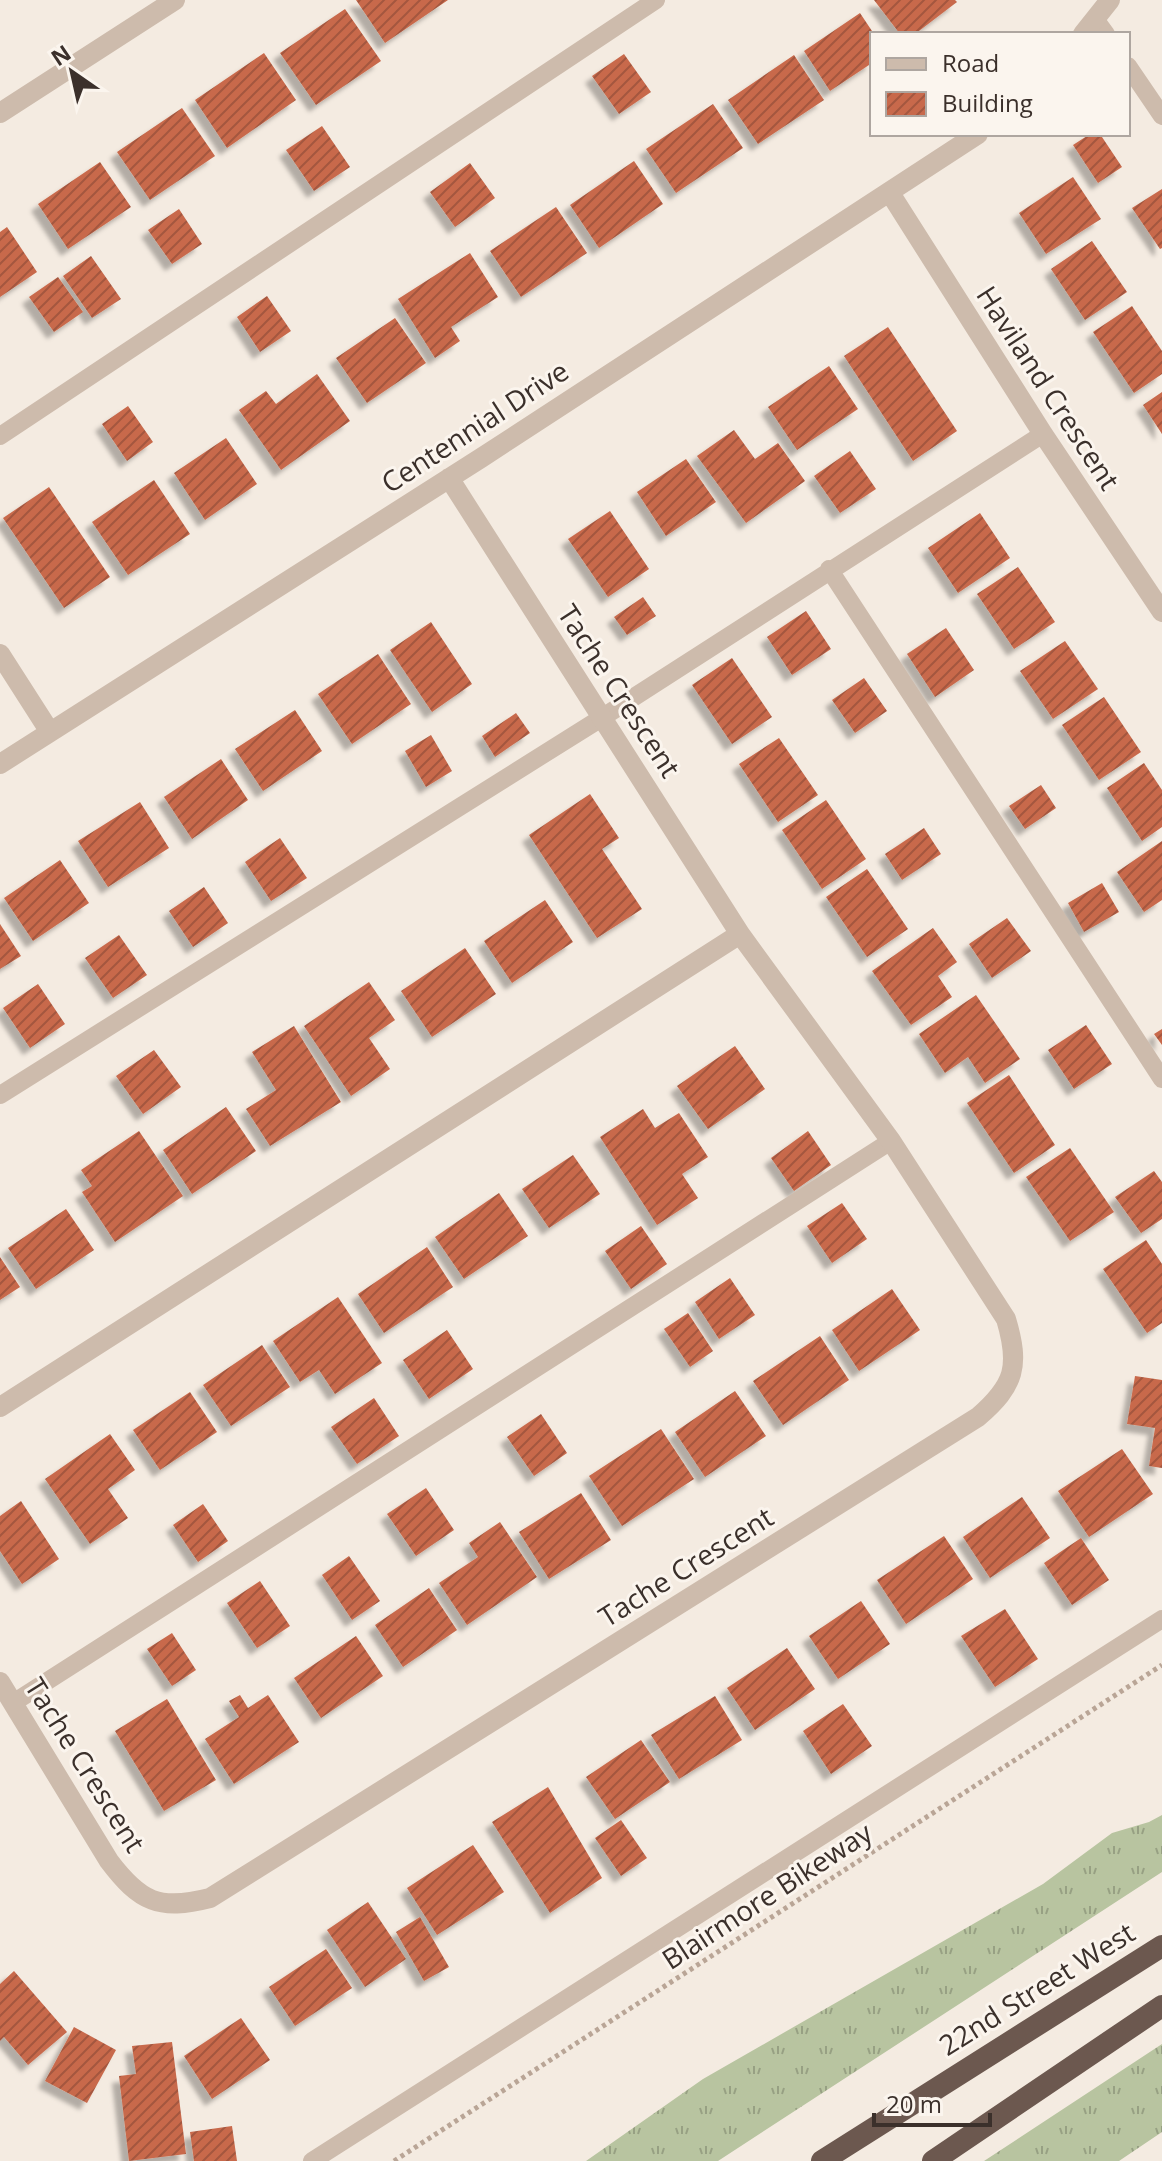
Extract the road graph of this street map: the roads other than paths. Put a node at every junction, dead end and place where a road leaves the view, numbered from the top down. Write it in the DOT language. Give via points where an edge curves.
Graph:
graph roads {
  1 [pos="175,0"];
  2 [pos="656,0"];
  3 [pos="1110,0"];
  4 [pos="1095,29"];
  5 [pos="1130,69"];
  6 [pos="0,113"];
  7 [pos="1162,116"];
  8 [pos="975,136"];
  9 [pos="890,193"];
  10 [pos="1043,434"];
  11 [pos="0,436"];
  12 [pos="449,478"];
  13 [pos="829,569"];
  14 [pos="1162,612"];
  15 [pos="0,654"];
  16 [pos="603,717"];
  17 [pos="50,732"];
  18 [pos="0,764"];
  19 [pos="740,934"];
  20 [pos="1162,1079"];
  21 [pos="0,1095"];
  22 [pos="891,1141"];
  23 [pos="0,1407"];
  24 [pos="1162,1619"];
  25 [pos="0,1682"];
  26 [pos="13,1703"];
  27 [pos="1162,1946"];
  28 [pos="1162,2006"];
  29 [pos="312,2161"];
  30 [pos="822,2161"];
  31 [pos="933,2161"];
  1 -- 6 [label="street"];
  2 -- 11 [label="lane"];
  3 -- 4 [label="street"];
  5 -- 7 [label="lane"];
  8 -- 9 [label="street, Centennial Drive"];
  9 -- 10 [label="street, Haviland Crescent"];
  9 -- 12 [label="street, Centennial Drive"];
  10 -- 13 [label="lane"];
  10 -- 14 [label="street, Haviland Crescent"];
  12 -- 16 [label="street, Tache Crescent"];
  12 -- 17 [label="street, Centennial Drive"];
  13 -- 16 [label="lane"];
  13 -- 20 [label="lane"];
  15 -- 17 [label="street"];
  16 -- 19 [label="street, Tache Crescent"];
  16 -- 21 [label="lane"];
  17 -- 18 [label="street, Centennial Drive"];
  19 -- 22 [label="street, Tache Crescent"];
  19 -- 23 [label="street"];
  22 -- 26 [label="lane"];
  22 -- 26 [label="street, Tache Crescent" via="1006,1319 1015,1348 1013,1375 1000,1398 978,1417 210,1898 182,1905 153,1901 127,1885"];
  24 -- 29 [label="lane"];
  25 -- 26 [label="street, Tache Crescent"];
  27 -- 30 [label="highway, 22nd Street West"];
  28 -- 31 [label="highway"];
}
